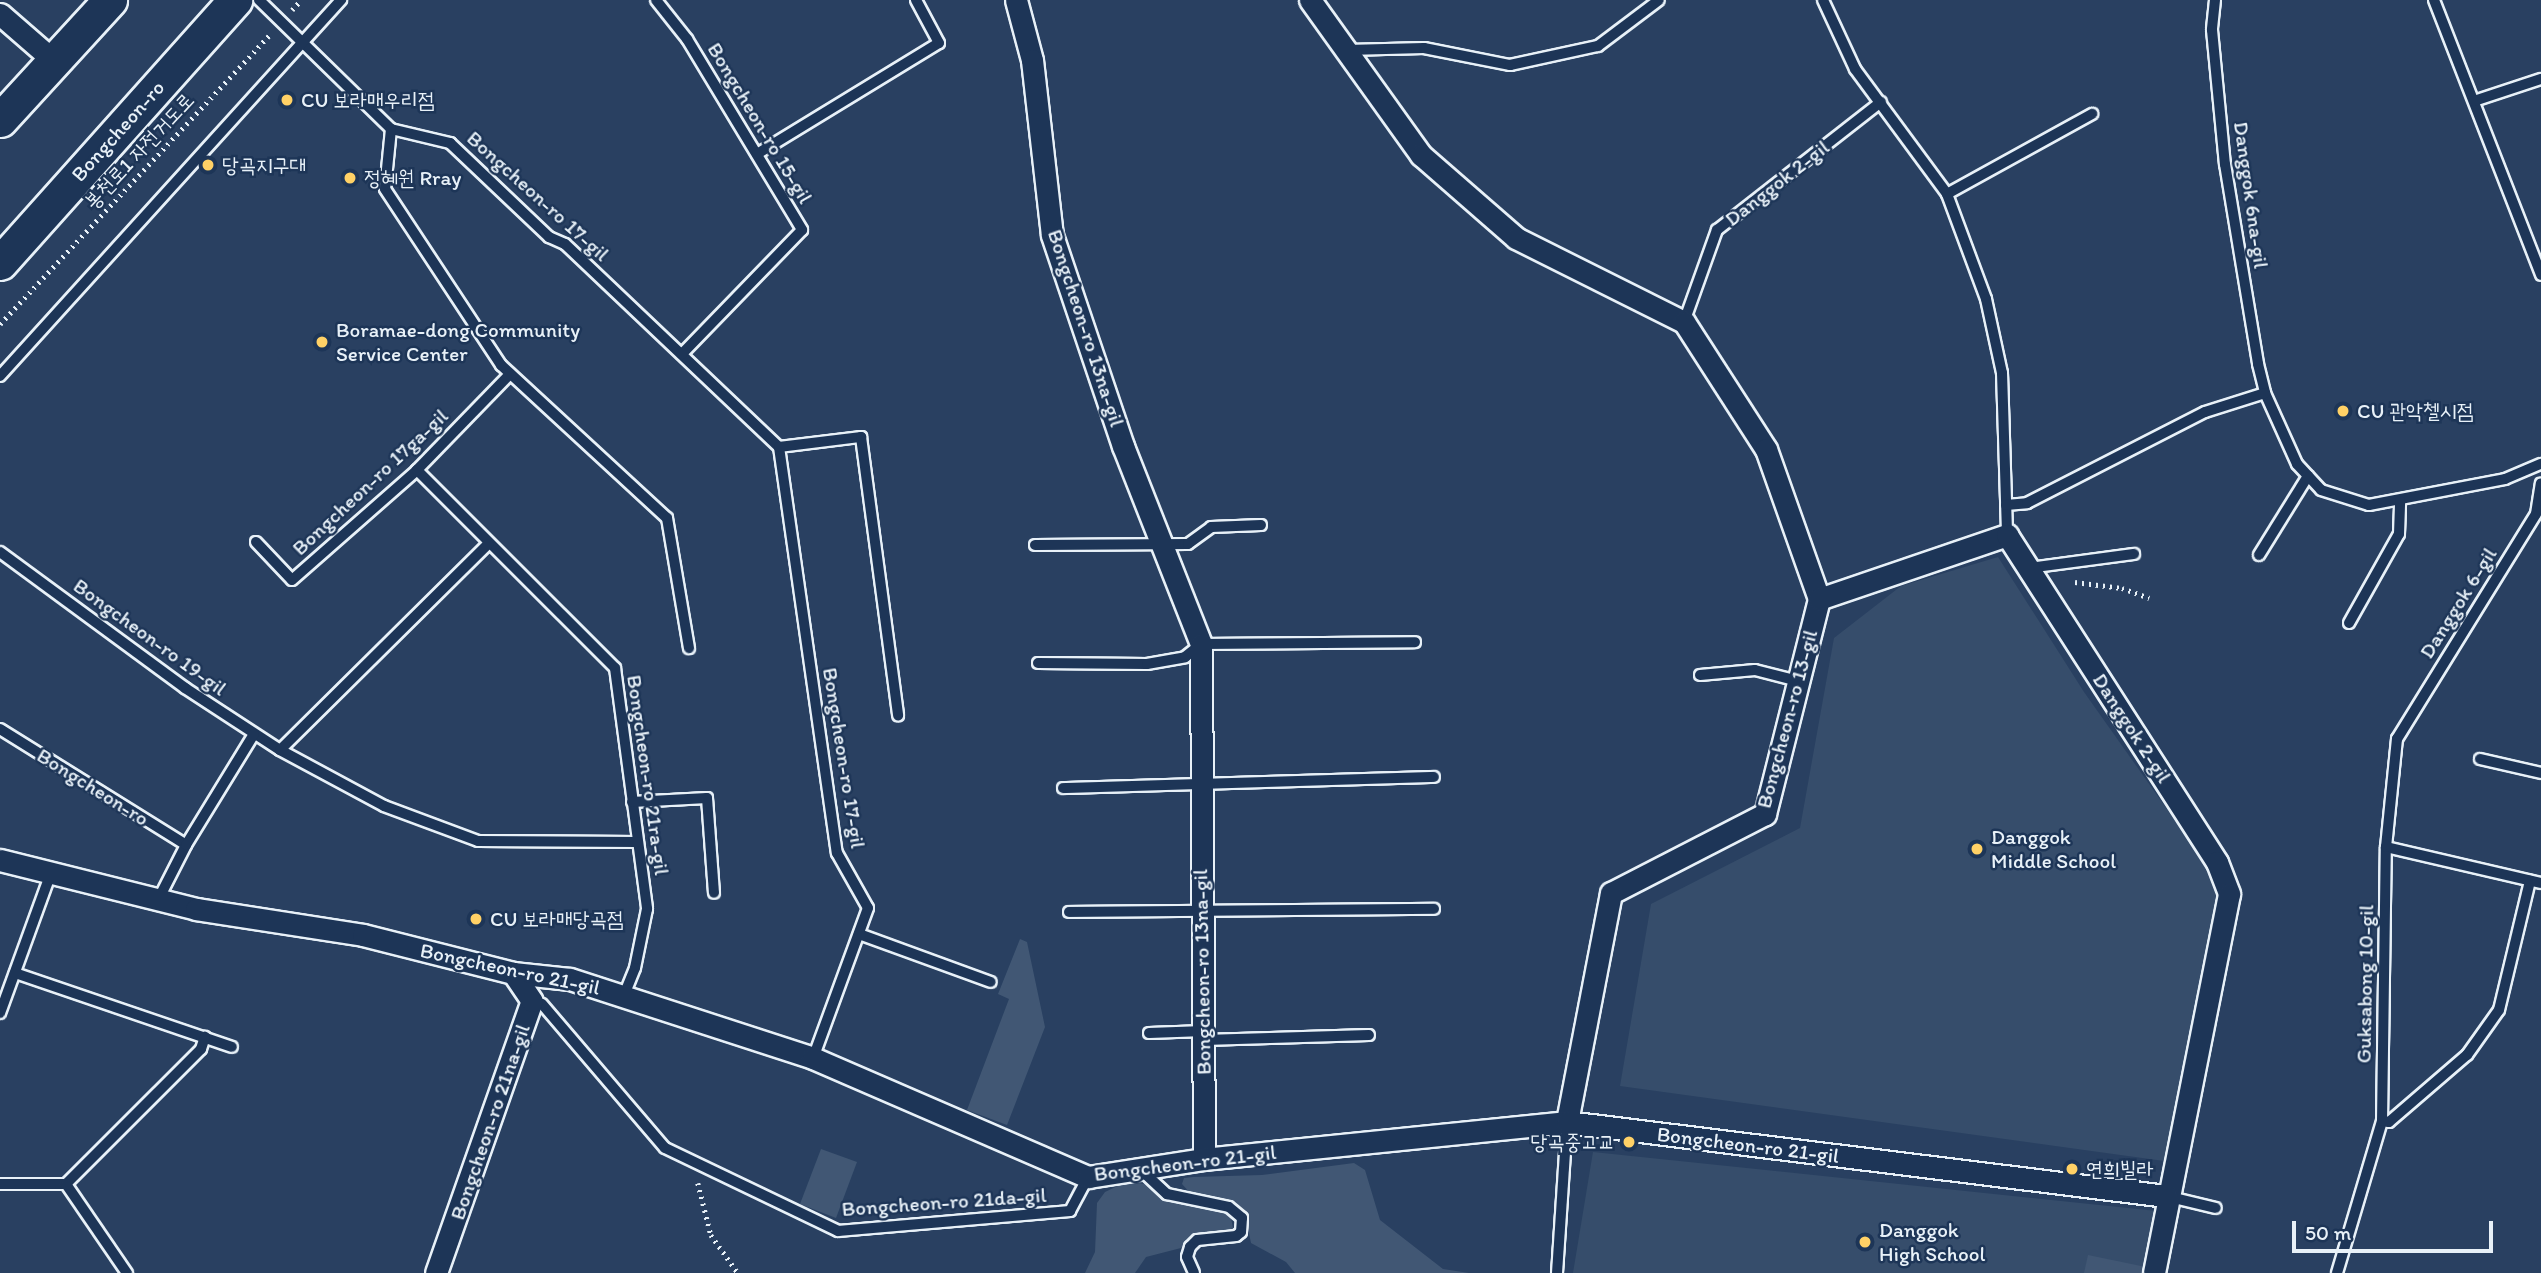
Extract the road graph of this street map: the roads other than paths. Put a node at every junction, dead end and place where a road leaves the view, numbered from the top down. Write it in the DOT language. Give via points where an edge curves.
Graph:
graph roads {
  1 [pos="110,0"];
  2 [pos="235,0"];
  3 [pos="259,0"];
  4 [pos="341,0"];
  5 [pos="656,0"];
  6 [pos="916,0"];
  7 [pos="1016,0"];
  8 [pos="1310,0"];
  9 [pos="1659,0"];
  10 [pos="1823,0"];
  11 [pos="2215,0"];
  12 [pos="2434,0"];
  13 [pos="0,13"];
  14 [pos="302,44"];
  15 [pos="1344,50"];
  16 [pos="54,61"];
  17 [pos="2541,79"];
  18 [pos="1881,102"];
  19 [pos="2474,102"];
  20 [pos="2092,114"];
  21 [pos="0,120"];
  22 [pos="391,129"];
  23 [pos="757,154"];
  24 [pos="1947,194"];
  25 [pos="0,263"];
  26 [pos="2541,275"];
  27 [pos="1684,322"];
  28 [pos="682,354"];
  29 [pos="510,374"];
  30 [pos="0,376"];
  31 [pos="2265,393"];
  32 [pos="779,447"];
  33 [pos="2541,464"];
  34 [pos="417,470"];
  35 [pos="2308,476"];
  36 [pos="2541,483"];
  37 [pos="2400,501"];
  38 [pos="2006,505"];
  39 [pos="1261,525"];
  40 [pos="2007,535"];
  41 [pos="256,542"];
  42 [pos="1161,543"];
  43 [pos="488,544"];
  44 [pos="1035,545"];
  45 [pos="0,552"];
  46 [pos="2134,554"];
  47 [pos="2259,555"];
  48 [pos="2029,568"];
  49 [pos="1819,599"];
  50 [pos="2349,623"];
  51 [pos="1415,642"];
  52 [pos="1201,644"];
  53 [pos="689,648"];
  54 [pos="1038,663"];
  55 [pos="1700,675"];
  56 [pos="1798,681"];
  57 [pos="898,716"];
  58 [pos="0,729"];
  59 [pos="254,734"];
  60 [pos="2397,739"];
  61 [pos="280,750"];
  62 [pos="2480,759"];
  63 [pos="2541,773"];
  64 [pos="1434,777"];
  65 [pos="1201,785"];
  66 [pos="1063,788"];
  67 [pos="632,802"];
  68 [pos="637,842"];
  69 [pos="186,845"];
  70 [pos="2386,847"];
  71 [pos="0,860"];
  72 [pos="51,873"];
  73 [pos="2535,882"];
  74 [pos="714,893"];
  75 [pos="158,900"];
  76 [pos="1434,909"];
  77 [pos="1069,912"];
  78 [pos="1200,913"];
  79 [pos="859,934"];
  80 [pos="15,973"];
  81 [pos="513,973"];
  82 [pos="991,982"];
  83 [pos="624,995"];
  84 [pos="531,1001"];
  85 [pos="0,1013"];
  86 [pos="1149,1033"];
  87 [pos="1204,1035"];
  88 [pos="1368,1035"];
  89 [pos="205,1037"];
  90 [pos="232,1047"];
  91 [pos="813,1058"];
  92 [pos="2382,1121"];
  93 [pos="1567,1122"];
  94 [pos="1204,1159"];
  95 [pos="1140,1169"];
  96 [pos="1088,1177"];
  97 [pos="0,1184"];
  98 [pos="66,1184"];
  99 [pos="2166,1196"];
  100 [pos="2216,1208"];
  101 [pos="127,1273"];
  102 [pos="436,1273"];
  103 [pos="1194,1273"];
  104 [pos="1557,1273"];
  105 [pos="2154,1273"];
  106 [pos="2337,1273"];
  1 -- 16 [label="main road"];
  2 -- 25 [label="main road, Bongcheon-ro"];
  3 -- 14 [label="lane"];
  4 -- 14 [label="lane"];
  5 -- 23 [label="lane, Bongcheon-ro 15-gil" via="687,39"];
  6 -- 23 [label="lane" via="939,43"];
  7 -- 42 [label="street, Bongcheon-ro 13na-gil" via="1034,72 1052,235"];
  8 -- 15 [label="street"];
  9 -- 15 [label="lane" via="1598,46 1510,65 1424,48"];
  10 -- 18 [label="lane" via="1855,69"];
  11 -- 31 [label="lane, Danggok 6na-gil" via="2212,30 2225,164"];
  12 -- 19 [label="lane"];
  13 -- 16 [label="street"];
  14 -- 22 [label="lane"];
  14 -- 30 [label="lane"];
  15 -- 27 [label="street" via="1421,155 1516,238"];
  16 -- 21 [label="main road"];
  17 -- 19 [label="lane"];
  18 -- 24 [label="lane"];
  18 -- 27 [label="lane, Danggok 2-gil" via="1717,230"];
  19 -- 26 [label="lane"];
  20 -- 24 [label="lane"];
  22 -- 28 [label="lane, Bongcheon-ro 17-gil" via="450,143"];
  22 -- 29 [label="lane" via="385,189"];
  23 -- 28 [label="lane, Bongcheon-ro 15-gil" via="802,230"];
  24 -- 38 [label="lane" via="1986,299 2002,373"];
  27 -- 49 [label="street" via="1766,449"];
  28 -- 32 [label="lane, Bongcheon-ro 17-gil"];
  29 -- 34 [label="lane, Bongcheon-ro 17ga-gil"];
  29 -- 53 [label="lane" via="667,518"];
  31 -- 35 [label="lane, Danggok 6na-gil" via="2297,464"];
  31 -- 38 [label="lane" via="2205,412 2026,503"];
  32 -- 57 [label="lane" via="861,437"];
  32 -- 79 [label="lane, Bongcheon-ro 17-gil" via="836,853 868,908"];
  33 -- 37 [label="lane, Danggok 6na-gil" via="2505,479"];
  34 -- 41 [label="lane, Bongcheon-ro 17ga-gil" via="292,580"];
  34 -- 43 [label="lane, Bongcheon-ro 21ra-gil"];
  35 -- 37 [label="lane, Danggok 6na-gil" via="2321,491 2346,501 2369,505"];
  35 -- 47 [label="lane"];
  36 -- 60 [label="lane, Danggok 6-gil" via="2536,514"];
  37 -- 50 [label="lane" via="2399,534"];
  38 -- 40 [label="lane"];
  39 -- 42 [label="lane" via="1211,527 1188,544"];
  40 -- 48 [label="street, Danggok 2-gil"];
  40 -- 49 [label="street"];
  42 -- 44 [label="lane"];
  42 -- 52 [label="street, Bongcheon-ro 13na-gil"];
  43 -- 61 [label="lane"];
  43 -- 67 [label="lane, Bongcheon-ro 21ra-gil" via="615,668"];
  45 -- 59 [label="lane, Bongcheon-ro 19-gil"];
  46 -- 48 [label="lane"];
  48 -- 99 [label="street, Danggok 2-gil" via="2217,862 2229,894"];
  49 -- 56 [label="street, Bongcheon-ro 13-gil"];
  51 -- 52 [label="lane"];
  52 -- 54 [label="lane" via="1185,657 1147,664"];
  52 -- 65 [label="street, Bongcheon-ro 13na-gil"];
  55 -- 56 [label="lane" via="1755,670"];
  56 -- 93 [label="street, Bongcheon-ro 13-gil" via="1765,814 1611,893"];
  58 -- 69 [label="lane, Bongcheon-ro"];
  59 -- 61 [label="lane, Bongcheon-ro 19-gil"];
  59 -- 69 [label="lane"];
  60 -- 70 [label="lane, Guksabong 10-gil"];
  61 -- 68 [label="lane, Bongcheon-ro 19-gil" via="384,806 478,841"];
  62 -- 63 [label="lane"];
  64 -- 65 [label="lane"];
  65 -- 66 [label="lane"];
  65 -- 78 [label="street, Bongcheon-ro 13na-gil"];
  67 -- 68 [label="lane, Bongcheon-ro 21ra-gil"];
  67 -- 74 [label="lane" via="707,797"];
  68 -- 83 [label="lane, Bongcheon-ro 21ra-gil" via="647,909 635,968"];
  69 -- 75 [label="lane"];
  70 -- 73 [label="lane"];
  70 -- 92 [label="lane, Guksabong 10-gil"];
  71 -- 72 [label="street, Bongcheon-ro 21-gil"];
  72 -- 75 [label="street, Bongcheon-ro 21-gil"];
  72 -- 80 [label="lane"];
  73 -- 92 [label="lane" via="2499,1010 2467,1055 2389,1122"];
  75 -- 81 [label="street, Bongcheon-ro 21-gil" via="363,936"];
  76 -- 78 [label="lane"];
  77 -- 78 [label="lane"];
  78 -- 87 [label="street, Bongcheon-ro 13na-gil"];
  79 -- 82 [label="lane"];
  79 -- 91 [label="lane, Bongcheon-ro 17-gil"];
  80 -- 85 [label="lane"];
  80 -- 89 [label="lane"];
  81 -- 83 [label="street, Bongcheon-ro 21-gil" via="570,979"];
  81 -- 84 [label="street, Bongcheon-ro 21na-gil"];
  83 -- 91 [label="street, Bongcheon-ro 21-gil"];
  84 -- 96 [label="lane, Bongcheon-ro 21da-gil" via="542,1004 665,1148 838,1231 1070,1211"];
  84 -- 102 [label="street, Bongcheon-ro 21na-gil"];
  86 -- 87 [label="lane"];
  87 -- 88 [label="lane"];
  87 -- 94 [label="street, Bongcheon-ro 13na-gil"];
  89 -- 90 [label="lane"];
  89 -- 98 [label="lane" via="201,1049"];
  91 -- 96 [label="street, Bongcheon-ro 21-gil"];
  92 -- 106 [label="lane, Guksabong 10-gil"];
  93 -- 94 [label="street, Bongcheon-ro 21-gil"];
  93 -- 99 [label="street, Bongcheon-ro 21-gil"];
  93 -- 104 [label="lane"];
  94 -- 95 [label="street, Bongcheon-ro 21-gil"];
  95 -- 96 [label="street, Bongcheon-ro 21-gil"];
  95 -- 103 [label="lane" via="1167,1194 1230,1207 1242,1218 1236,1236 1197,1240 1190,1247 1187,1257"];
  97 -- 98 [label="lane"];
  98 -- 101 [label="lane"];
  99 -- 100 [label="lane"];
  99 -- 105 [label="street, Danggok 2-gil"];
}
